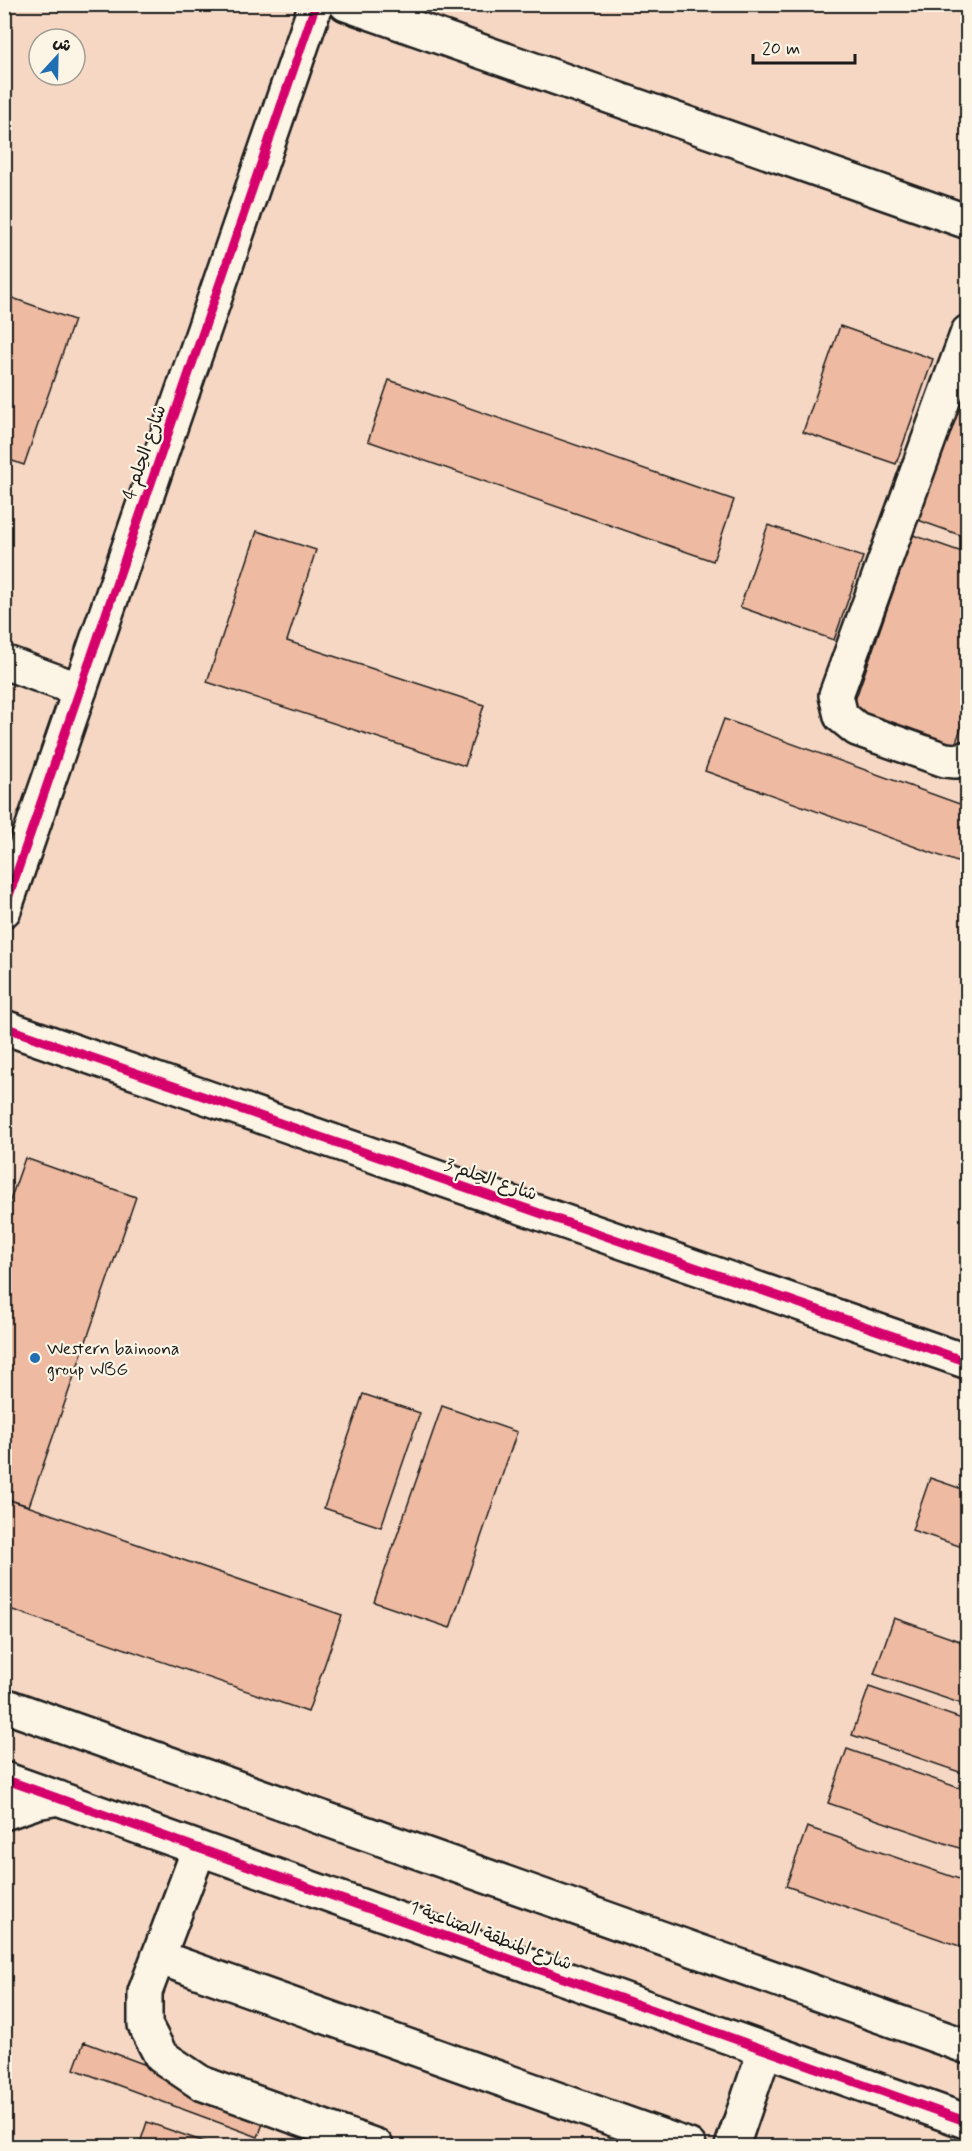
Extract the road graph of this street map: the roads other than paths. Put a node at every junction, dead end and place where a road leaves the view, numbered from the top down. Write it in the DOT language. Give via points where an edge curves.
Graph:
graph roads {
  1 [pos="316,4"];
  2 [pos="346,4"];
  3 [pos="968,222"];
  4 [pos="968,332"];
  5 [pos="4,663"];
  6 [pos="80,690"];
  7 [pos="968,758"];
  8 [pos="4,910"];
  9 [pos="4,1027"];
  10 [pos="968,1362"];
  11 [pos="4,1705"];
  12 [pos="4,1779"];
  13 [pos="59,1798"];
  14 [pos="4,1813"];
  15 [pos="199,1849"];
  16 [pos="158,1956"];
  17 [pos="968,2047"];
  18 [pos="765,2050"];
  19 [pos="968,2122"];
  20 [pos="376,2146"];
  21 [pos="689,2146"];
  22 [pos="732,2146"];
  1 -- 6 [label="street, شارع الحِلم 4"];
  2 -- 3 [label="street"];
  4 -- 7 [label="street" via="836,695 841,716 857,729 945,760"];
  5 -- 6 [label="street"];
  6 -- 8 [label="street, شارع الحِلم 4"];
  9 -- 10 [label="street, شارع الحِلم 3"];
  11 -- 17 [label="street"];
  12 -- 13 [label="street, شارع المنطقة الصناعية 1"];
  13 -- 14 [label="street"];
  13 -- 15 [label="street, شارع المنطقة الصناعية 1"];
  15 -- 16 [label="street"];
  15 -- 18 [label="street, شارع المنطقة الصناعية 1"];
  16 -- 20 [label="street" via="145,1992 145,2025 160,2056 201,2082"];
  16 -- 21 [label="street"];
  18 -- 19 [label="street, شارع المنطقة الصناعية 1"];
  18 -- 22 [label="street"];
}
